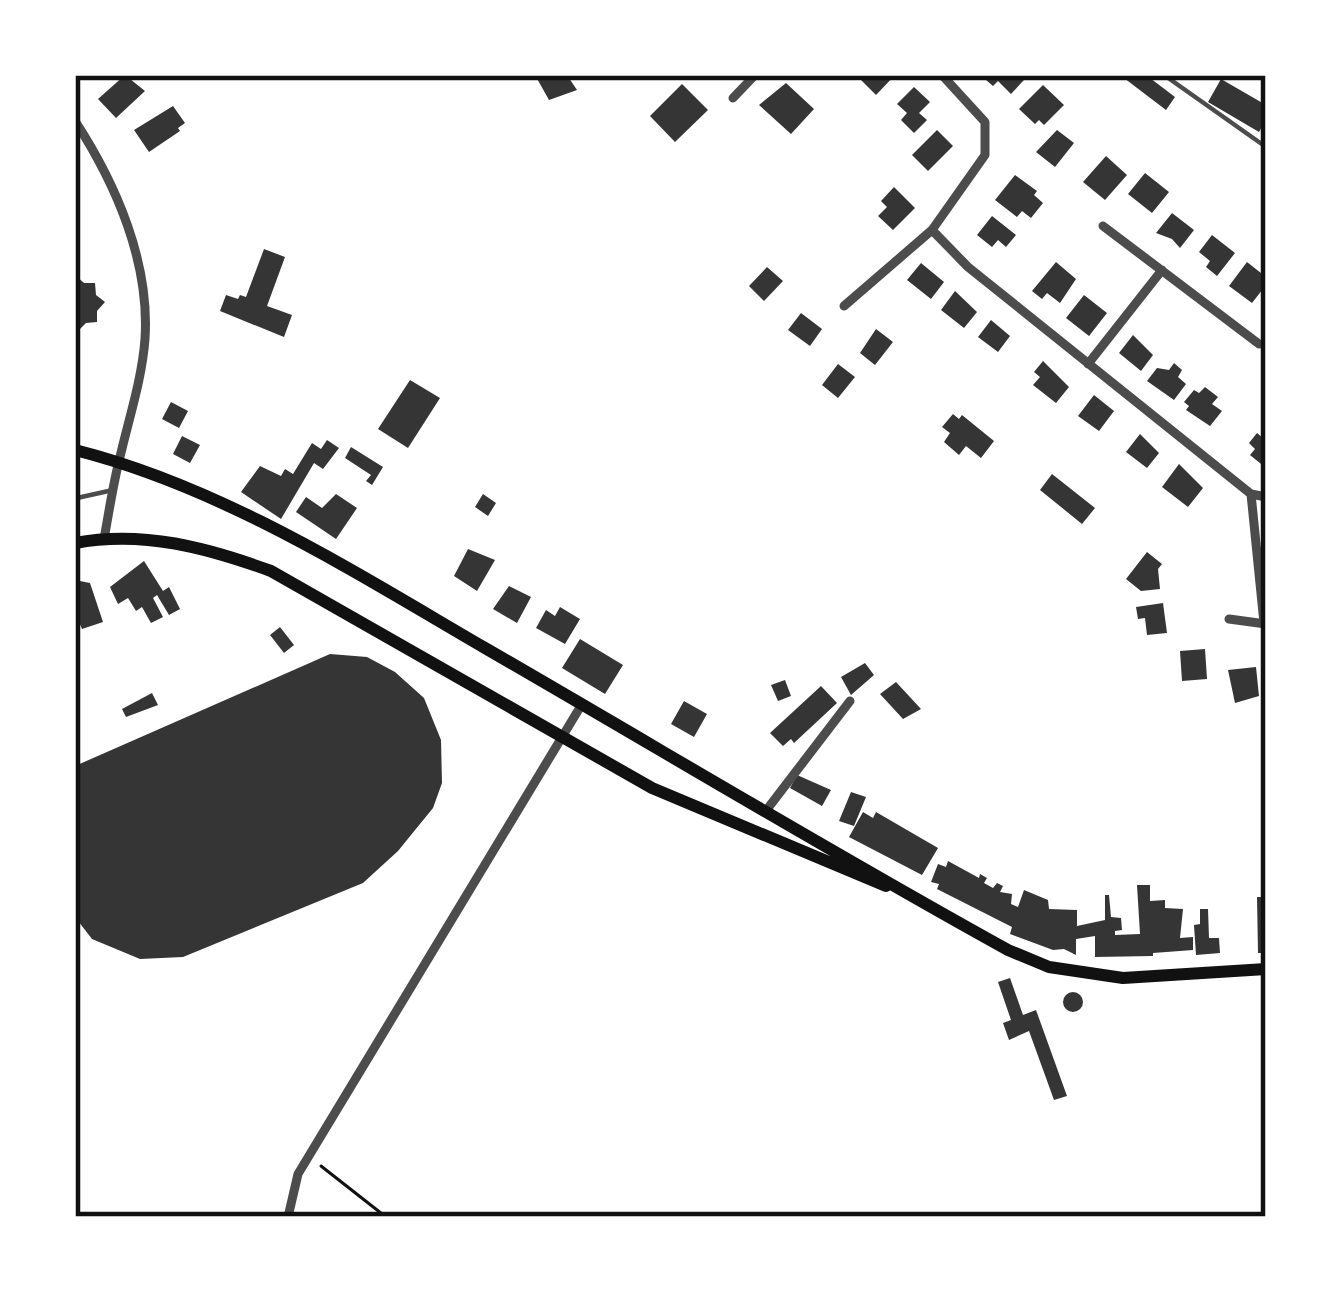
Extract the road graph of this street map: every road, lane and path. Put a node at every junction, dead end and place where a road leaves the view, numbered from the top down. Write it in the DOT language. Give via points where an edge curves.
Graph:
graph roads {
  1 [pos="755,75"];
  2 [pos="942,75"];
  3 [pos="1164,75"];
  4 [pos="733,98"];
  5 [pos="75,121"];
  6 [pos="1266,147"];
  7 [pos="1103,226"];
  8 [pos="932,230"];
  9 [pos="1162,271"];
  10 [pos="844,305"];
  11 [pos="1259,344"];
  12 [pos="1088,364"];
  13 [pos="75,450"];
  14 [pos="118,461"];
  15 [pos="113,490"];
  16 [pos="1251,494"];
  17 [pos="1266,497"];
  18 [pos="77,498"];
  19 [pos="104,539"];
  20 [pos="75,543"];
  21 [pos="1229,620"];
  22 [pos="1265,623"];
  23 [pos="850,700"];
  24 [pos="582,704"];
  25 [pos="560,736"];
  26 [pos="765,812"];
  27 [pos="749,829"];
  28 [pos="909,896"];
  29 [pos="1266,969"];
  30 [pos="308,1156"];
  31 [pos="288,1217"];
  32 [pos="386,1217"];
  1 -- 4 [label="street"];
  2 -- 8 [label="street" via="985,122 986,155"];
  3 -- 6 [label="lane"];
  5 -- 14 [label="street" via="110,180 145,299 136,397"];
  7 -- 9 [label="street"];
  8 -- 10 [label="street"];
  8 -- 12 [label="street"];
  9 -- 11 [label="street"];
  9 -- 12 [label="street"];
  12 -- 16 [label="street"];
  13 -- 14 [label="main road"];
  14 -- 15 [label="street"];
  14 -- 24 [label="main road" via="344,566"];
  15 -- 18 [label="lane"];
  15 -- 19 [label="street"];
  16 -- 17 [label="street"];
  16 -- 22 [label="street"];
  19 -- 20 [label="main road"];
  19 -- 25 [label="main road" via="213,550 272,571"];
  21 -- 22 [label="street"];
  23 -- 26 [label="street"];
  24 -- 25 [label="street"];
  24 -- 26 [label="main road"];
  25 -- 27 [label="main road" via="652,788"];
  25 -- 30 [label="street"];
  26 -- 27 [label="main road"];
  26 -- 28 [label="main road"];
  27 -- 28 [label="main road"];
  28 -- 29 [label="main road" via="1008,950 1080,975"];
  30 -- 31 [label="street"];
  30 -- 32 [label="path"];
}
